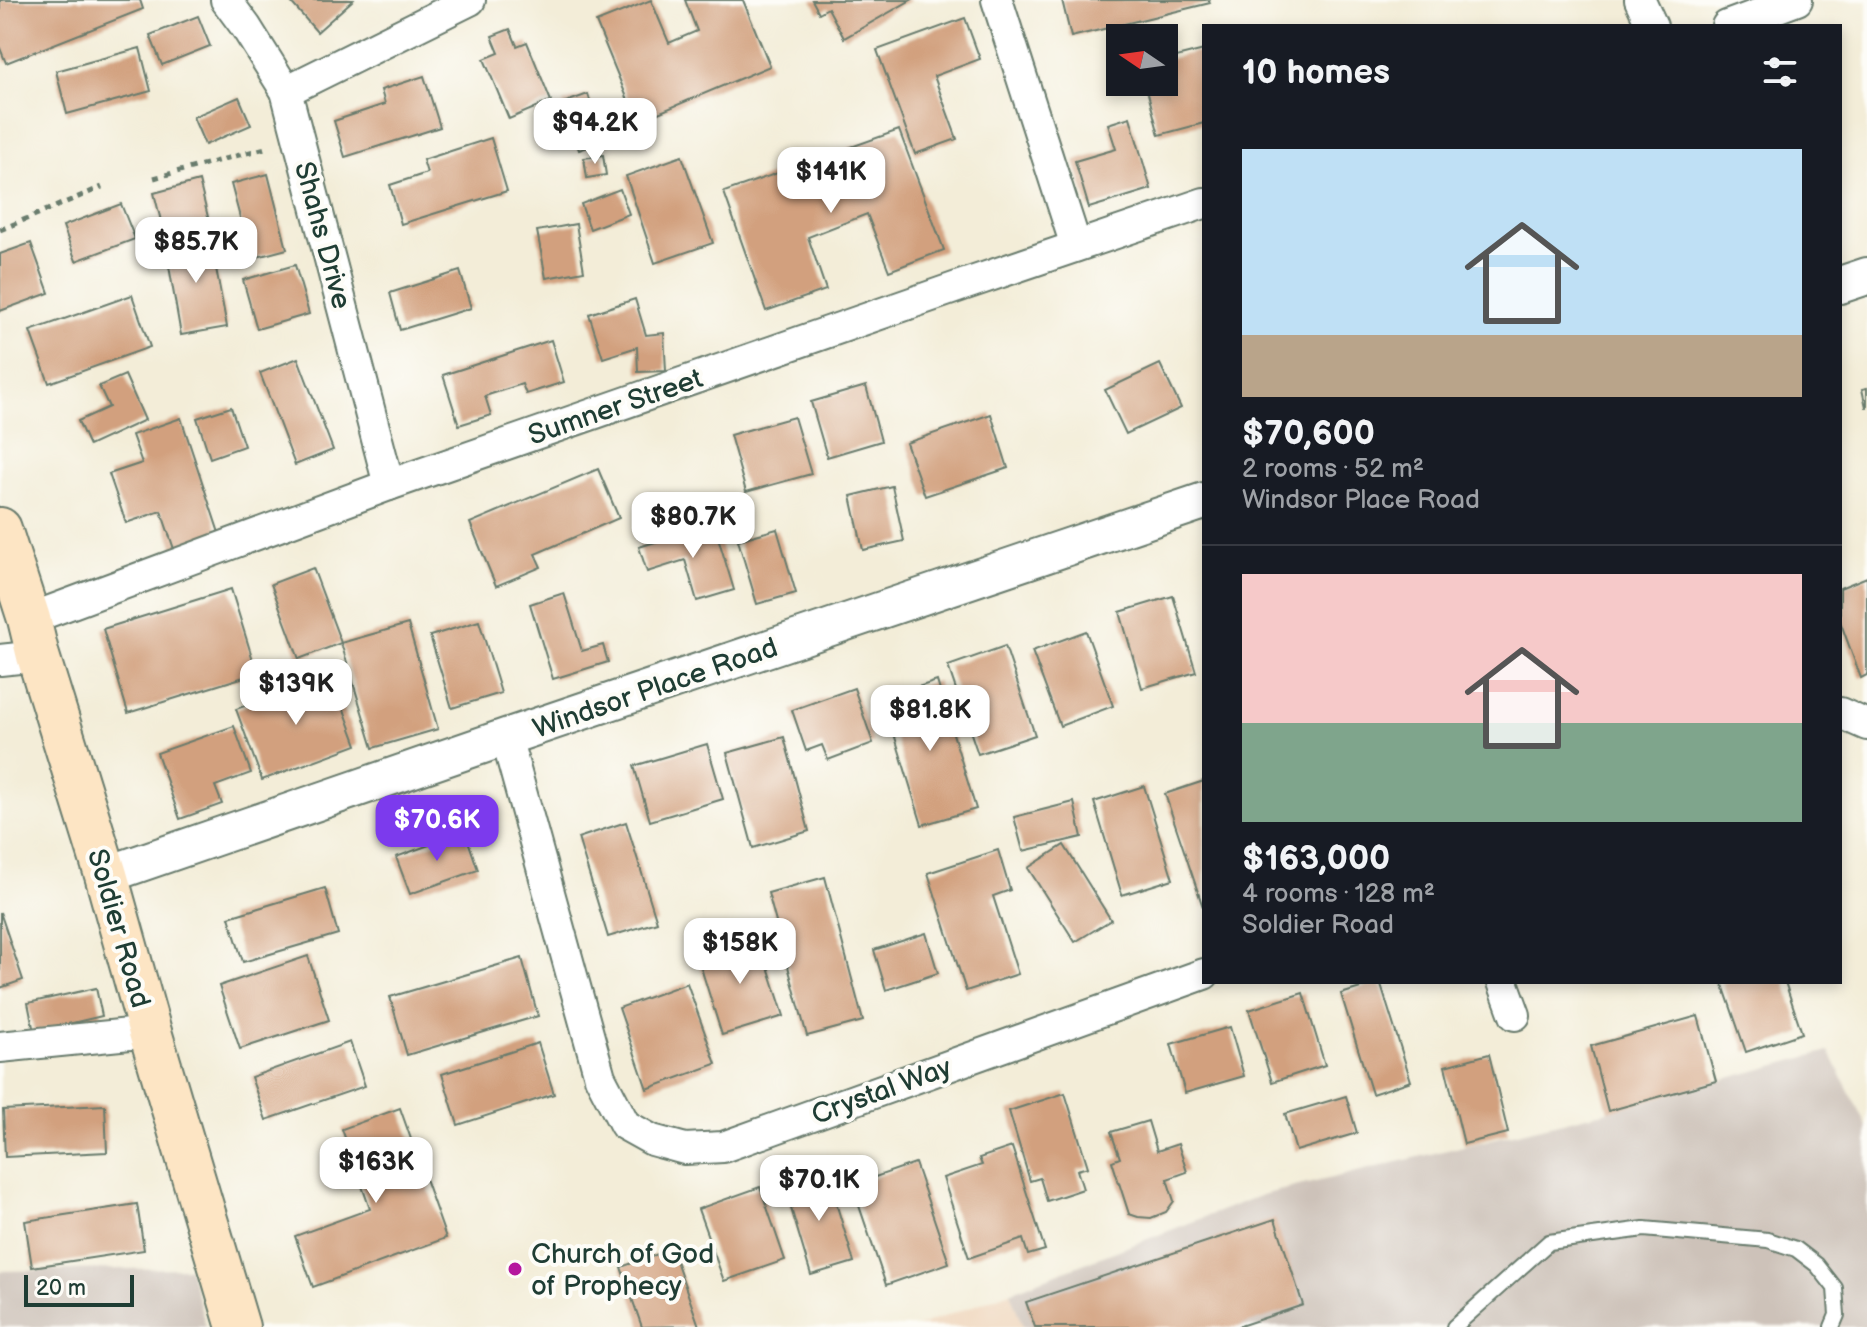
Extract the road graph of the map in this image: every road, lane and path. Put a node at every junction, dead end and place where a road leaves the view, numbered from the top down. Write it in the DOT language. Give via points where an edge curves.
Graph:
graph roads {
  1 [pos="226,0"];
  2 [pos="470,0"];
  3 [pos="997,0"];
  4 [pos="1640,0"];
  5 [pos="1797,0"];
  6 [pos="1651,24"];
  7 [pos="1732,24"];
  8 [pos="286,91"];
  9 [pos="299,140"];
  10 [pos="154,178"];
  11 [pos="102,187"];
  12 [pos="1202,204"];
  13 [pos="0,230"];
  14 [pos="1076,246"];
  15 [pos="1867,276"];
  16 [pos="1842,284"];
  17 [pos="389,485"];
  18 [pos="1202,502"];
  19 [pos="0,529"];
  20 [pos="22,645"];
  21 [pos="1842,714"];
  22 [pos="1867,725"];
  23 [pos="506,737"];
  24 [pos="106,875"];
  25 [pos="1202,975"];
  26 [pos="1504,984"];
  27 [pos="1515,1015"];
  28 [pos="150,1032"];
  29 [pos="0,1047"];
  30 [pos="238,1327"];
  31 [pos="1454,1327"];
  32 [pos="1832,1327"];
  1 -- 8 [label="street, Shahs Drive"];
  2 -- 8 [label="street"];
  3 -- 14 [label="street"];
  4 -- 6 [label="street"];
  5 -- 7 [label="street"];
  8 -- 9 [label="street, Shahs Drive"];
  9 -- 10 [label="path"];
  9 -- 17 [label="street, Shahs Drive"];
  11 -- 13 [label="path"];
  12 -- 14 [label="street, Sumner Street"];
  14 -- 17 [label="street, Sumner Street"];
  15 -- 16 [label="street"];
  17 -- 20 [label="street, Sumner Street"];
  18 -- 23 [label="street, Windsor Place Road"];
  19 -- 20 [label="main road, Soldier Road"];
  20 -- 24 [label="main road, Soldier Road"];
  21 -- 22 [label="street"];
  23 -- 24 [label="street, Windsor Place Road"];
  23 -- 25 [label="street, Crystal Way" via="600,1077 625,1125 652,1140 685,1149 723,1147"];
  24 -- 28 [label="main road, Soldier Road"];
  26 -- 27 [label="street"];
  28 -- 29 [label="street"];
  28 -- 30 [label="main road, Soldier Road"];
  31 -- 32 [label="lane" via="1549,1242 1644,1229 1768,1240 1796,1249 1835,1288 1837,1315"];
}
